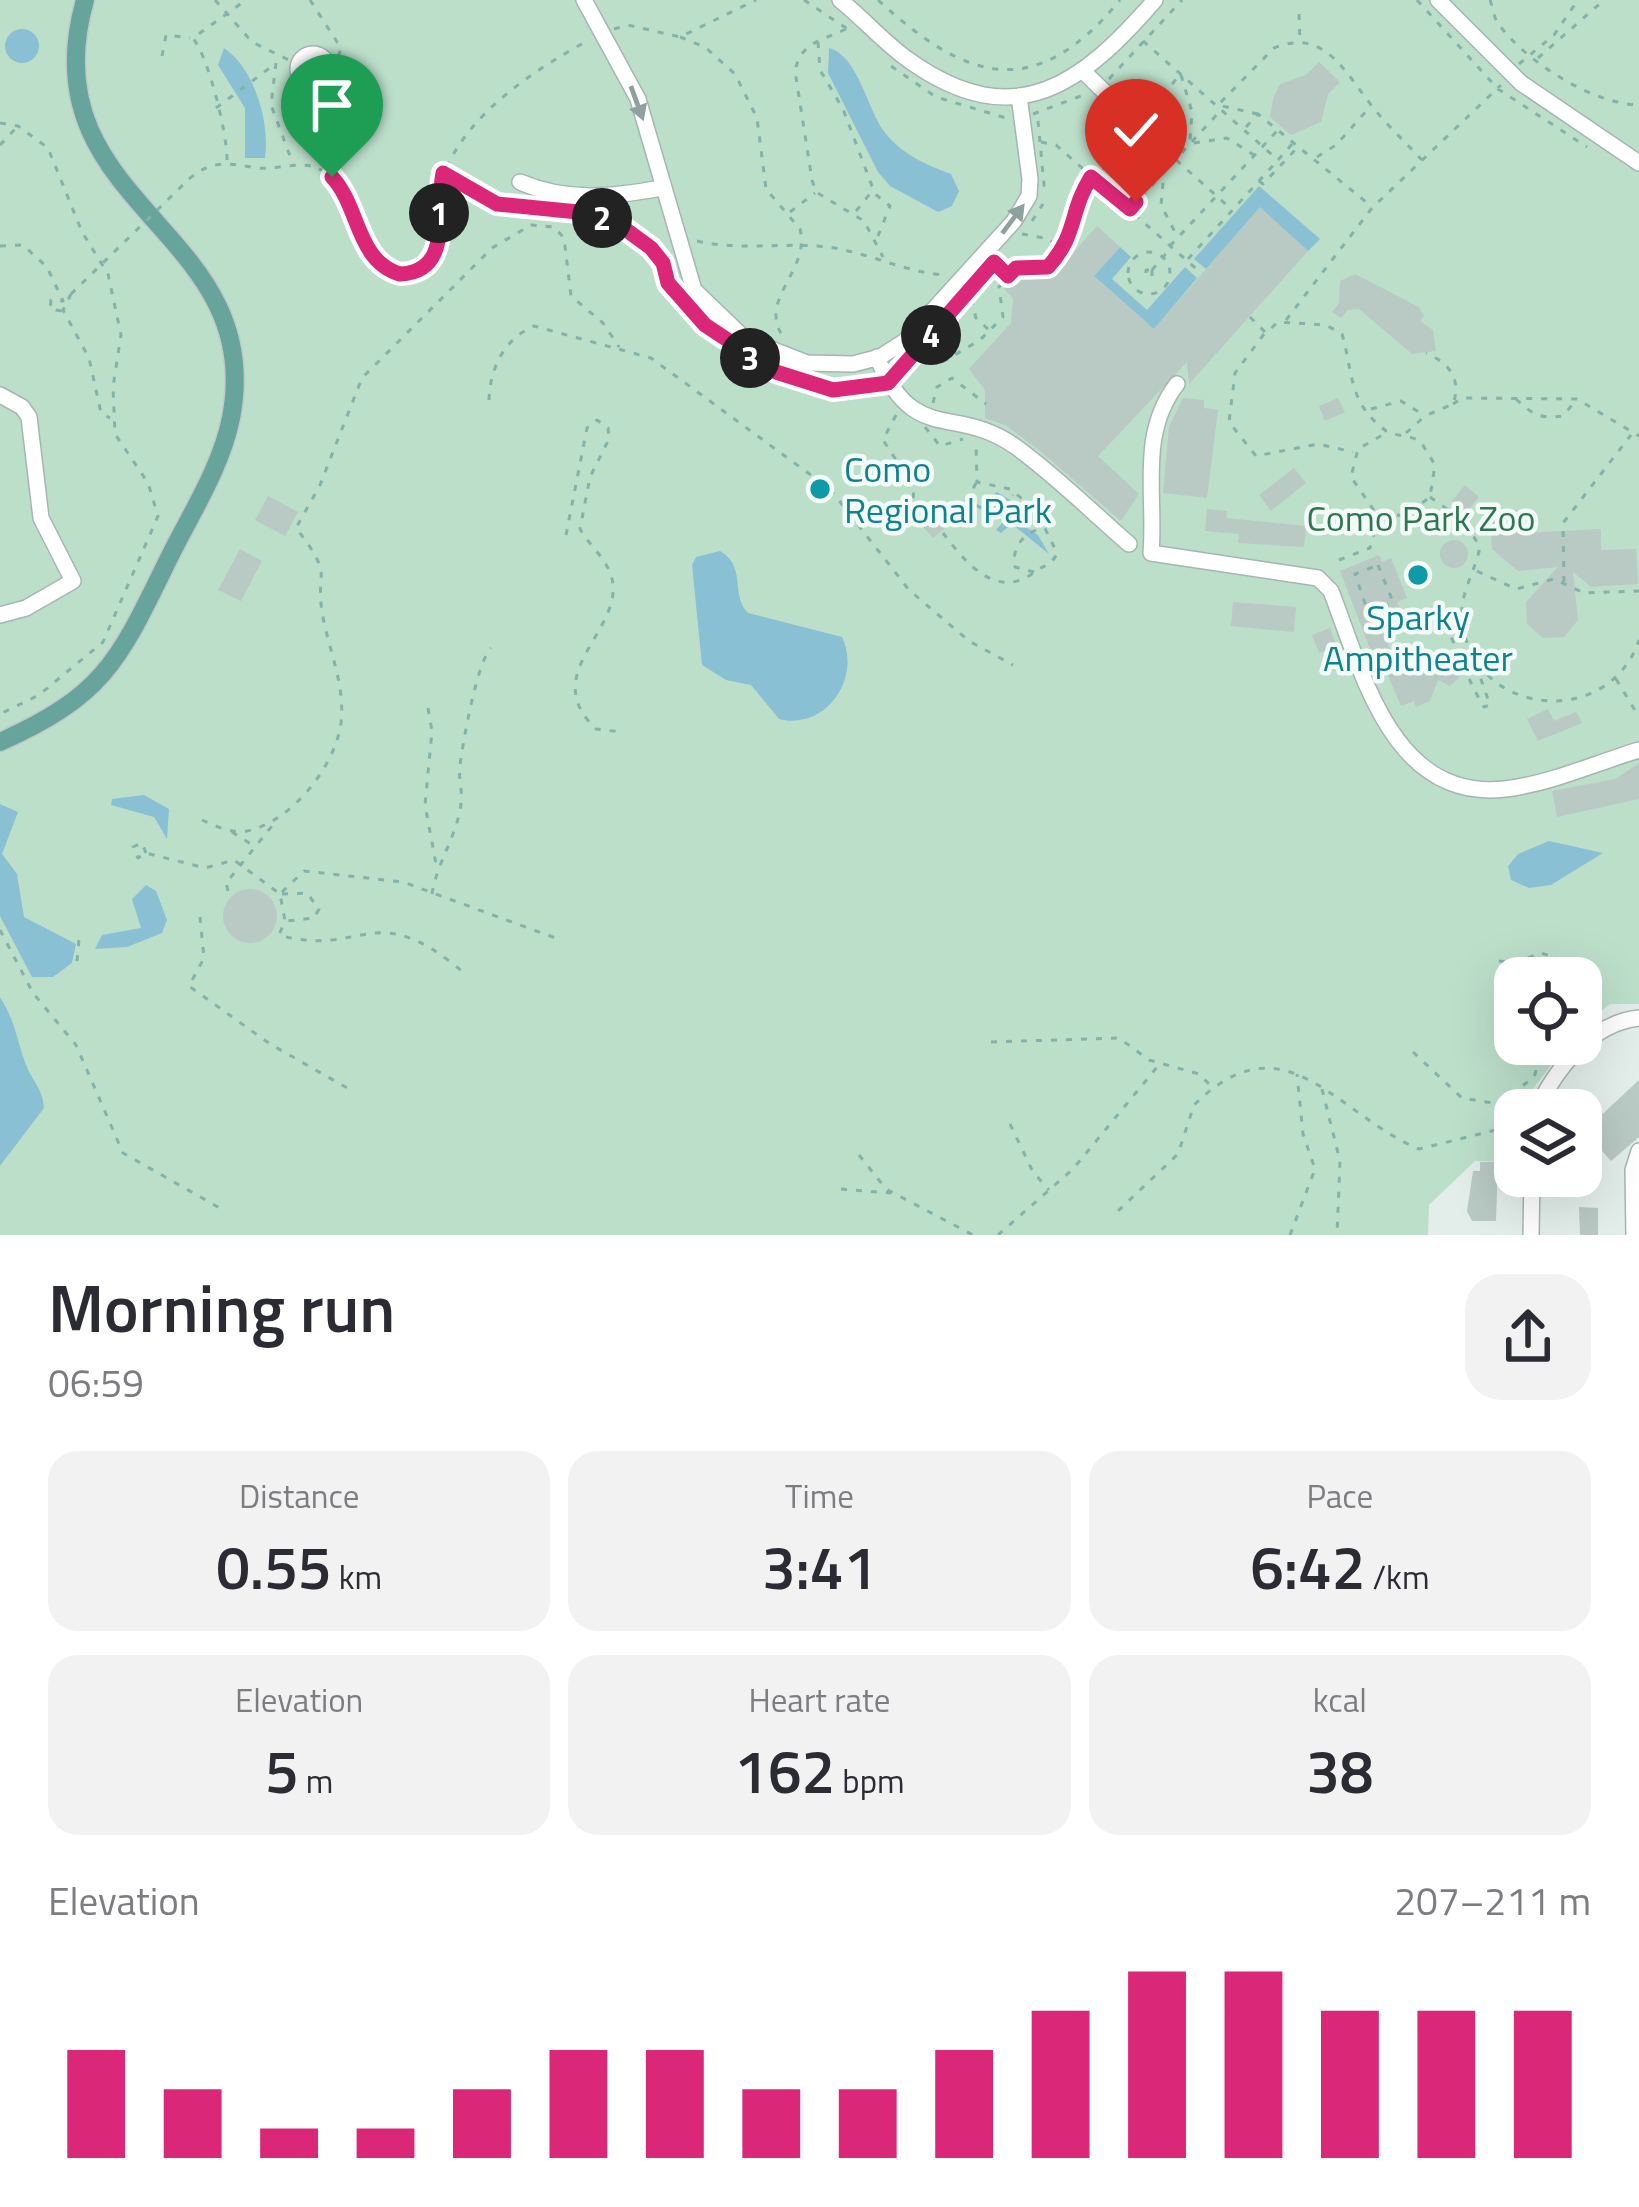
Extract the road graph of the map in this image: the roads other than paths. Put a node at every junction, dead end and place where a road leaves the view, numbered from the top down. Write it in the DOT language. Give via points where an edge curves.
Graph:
graph roads {
  1 [pos="86,0"];
  2 [pos="584,0"];
  3 [pos="840,0"];
  4 [pos="1155,0"];
  5 [pos="1438,0"];
  6 [pos="1085,73"];
  7 [pos="1020,95"];
  8 [pos="1118,106"];
  9 [pos="1639,163"];
  10 [pos="520,182"];
  11 [pos="661,188"];
  12 [pos="877,357"];
  13 [pos="1177,384"];
  14 [pos="0,395"];
  15 [pos="1129,544"];
  16 [pos="0,615"];
  17 [pos="0,742"];
  18 [pos="1639,750"];
  19 [pos="1639,1018"];
  20 [pos="1552,1089"];
  21 [pos="1639,1151"];
  22 [pos="1532,1197"];
  23 [pos="1531,1235"];
  24 [pos="1634,1235"];
  1 -- 17 [label="main road" via="77,84 91,138 119,184 214,294 231,345 234,391 215,465 118,657 65,710"];
  2 -- 11 [label="street, one-way" via="638,99"];
  3 -- 7 [label="street" via="941,81"];
  4 -- 6 [label="street"];
  5 -- 9 [label="street" via="1520,83"];
  6 -- 7 [label="street"];
  6 -- 8 [label="street"];
  12 -- 7 [label="street, one-way" via="905,340 1022,210 1034,142"];
  10 -- 11 [label="street" via="588,197"];
  11 -- 12 [label="street" via="694,290 745,339 807,363"];
  12 -- 15 [label="street" via="906,405 924,417 992,432"];
  13 -- 18 [label="street" via="1161,405 1147,484 1151,553 1318,578 1331,591 1387,732 1447,779 1507,790"];
  14 -- 16 [label="street" via="29,417 41,518 73,581"];
  19 -- 20 [label="street" via="1587,1041"];
  21 -- 24 [label="street"];
  22 -- 23 [label="street"];
}
